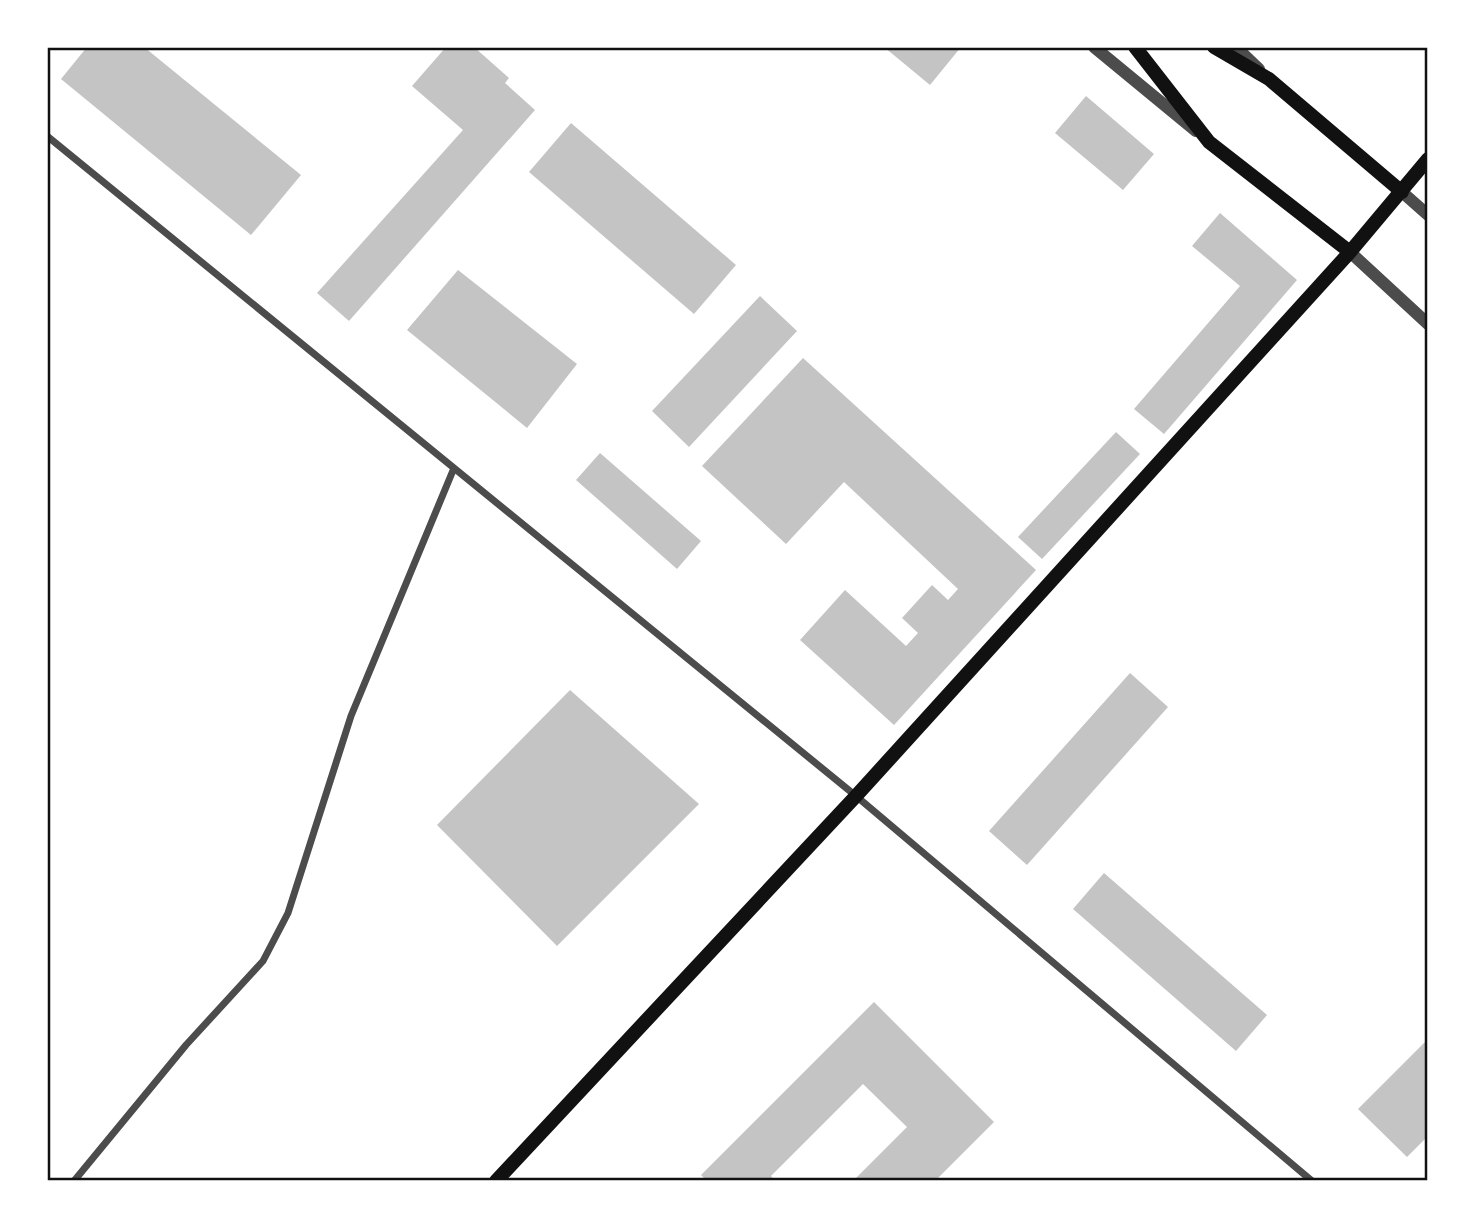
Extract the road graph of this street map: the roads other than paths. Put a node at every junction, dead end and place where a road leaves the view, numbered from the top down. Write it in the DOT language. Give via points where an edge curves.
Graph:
graph roads {
  1 [pos="1094,47"];
  2 [pos="1135,47"];
  3 [pos="1214,47"];
  4 [pos="1236,47"];
  5 [pos="1269,79"];
  6 [pos="47,136"];
  7 [pos="1209,142"];
  8 [pos="1428,159"];
  9 [pos="1402,192"];
  10 [pos="1428,215"];
  11 [pos="1350,252"];
  12 [pos="1428,324"];
  13 [pos="454,468"];
  14 [pos="856,796"];
  15 [pos="74,1181"];
  16 [pos="496,1181"];
  17 [pos="1312,1181"];
  1 -- 7 [label="street"];
  2 -- 7 [label="main road"];
  3 -- 5 [label="main road"];
  4 -- 5 [label="street"];
  5 -- 9 [label="main road"];
  6 -- 13 [label="street"];
  7 -- 11 [label="main road"];
  8 -- 9 [label="main road"];
  9 -- 10 [label="street"];
  9 -- 11 [label="main road"];
  11 -- 12 [label="street"];
  11 -- 14 [label="main road"];
  13 -- 14 [label="street"];
  13 -- 15 [label="street" via="351,716 288,913 263,961 186,1045"];
  14 -- 16 [label="main road"];
  14 -- 17 [label="street"];
}
